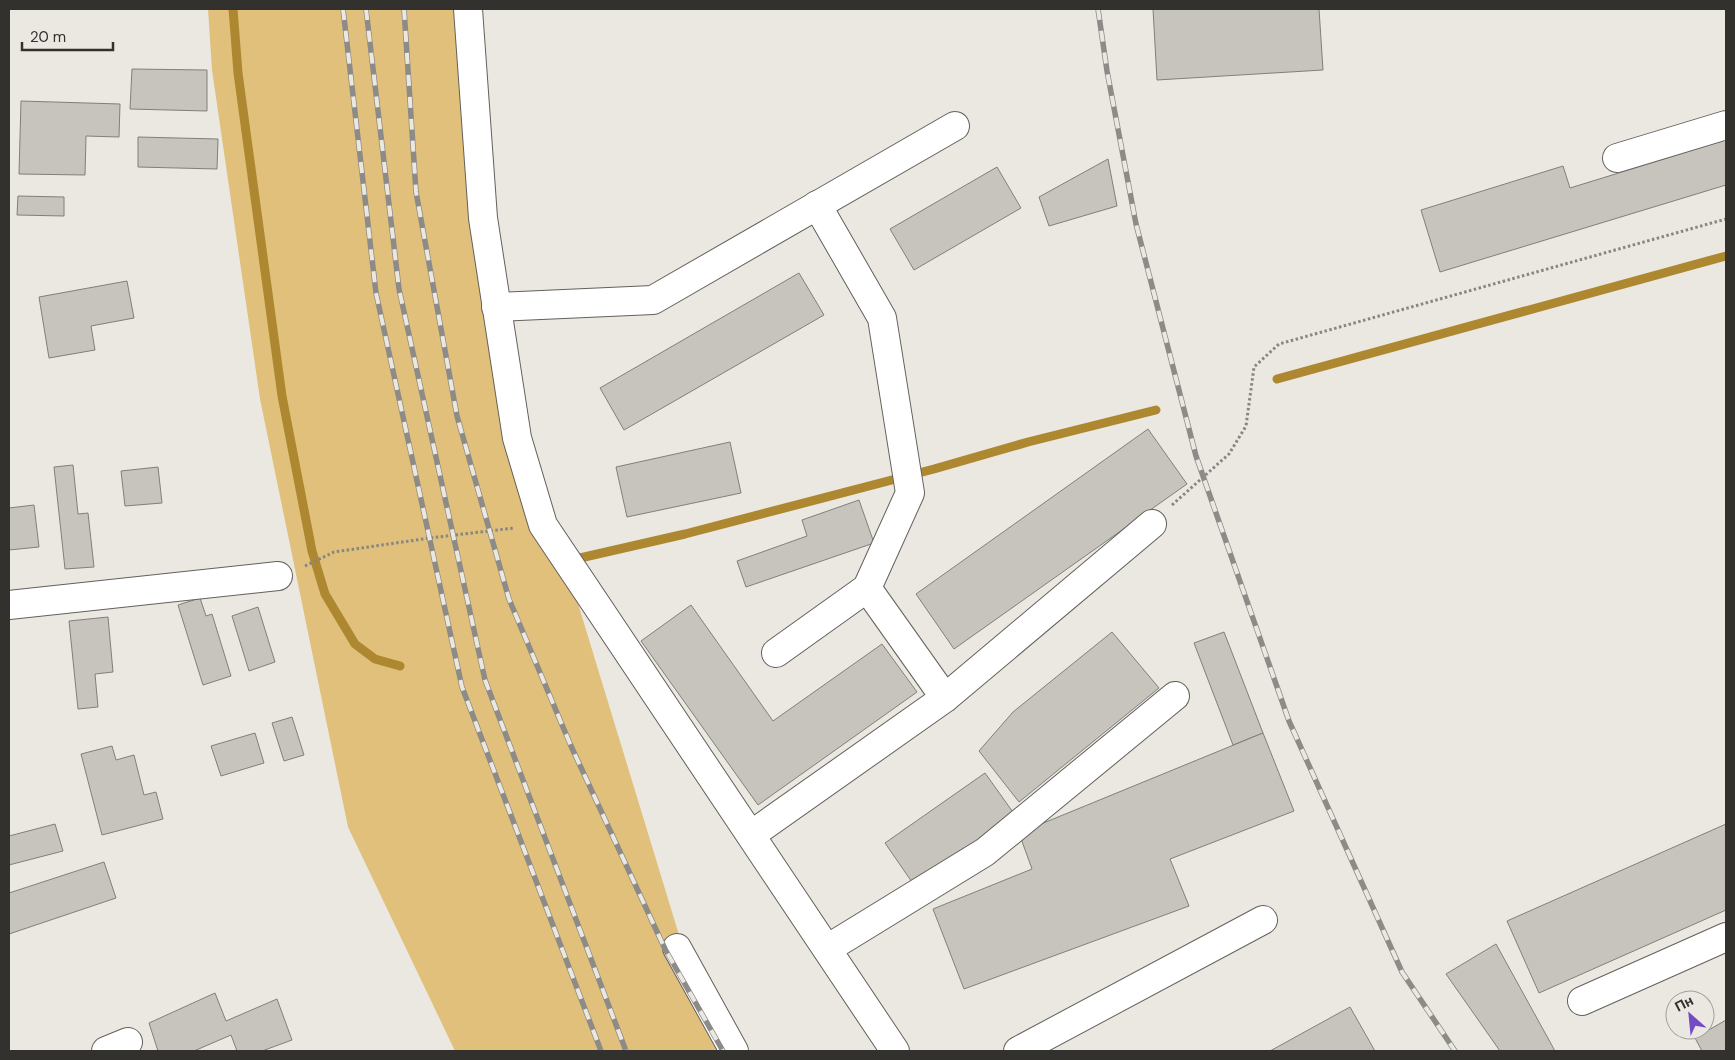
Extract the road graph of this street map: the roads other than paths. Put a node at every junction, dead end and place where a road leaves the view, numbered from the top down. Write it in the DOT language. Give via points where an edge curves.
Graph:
graph roads {
  1 [pos="468,9"];
  2 [pos="1726,125"];
  3 [pos="955,126"];
  4 [pos="1617,158"];
  5 [pos="817,205"];
  6 [pos="496,307"];
  7 [pos="1152,524"];
  8 [pos="288,572"];
  9 [pos="867,588"];
  10 [pos="9,605"];
  11 [pos="776,653"];
  12 [pos="1174,696"];
  13 [pos="945,698"];
  14 [pos="751,835"];
  15 [pos="1263,920"];
  16 [pos="1726,937"];
  17 [pos="677,948"];
  18 [pos="827,949"];
  19 [pos="1582,1001"];
  20 [pos="734,1051"];
  21 [pos="895,1051"];
  22 [pos="1018,1051"];
  1 -- 6 [label="street" via="482,218"];
  2 -- 4 [label="street"];
  3 -- 5 [label="street"];
  5 -- 6 [label="street" via="653,300"];
  5 -- 9 [label="street" via="882,318 910,493"];
  6 -- 14 [label="street" via="517,438 543,525"];
  7 -- 13 [label="street"];
  8 -- 10 [label="street"];
  9 -- 11 [label="street"];
  9 -- 13 [label="street"];
  12 -- 18 [label="street" via="985,852"];
  13 -- 14 [label="street"];
  14 -- 18 [label="street"];
  15 -- 22 [label="street"];
  16 -- 19 [label="street"];
  17 -- 20 [label="street"];
  18 -- 21 [label="street"];
}
